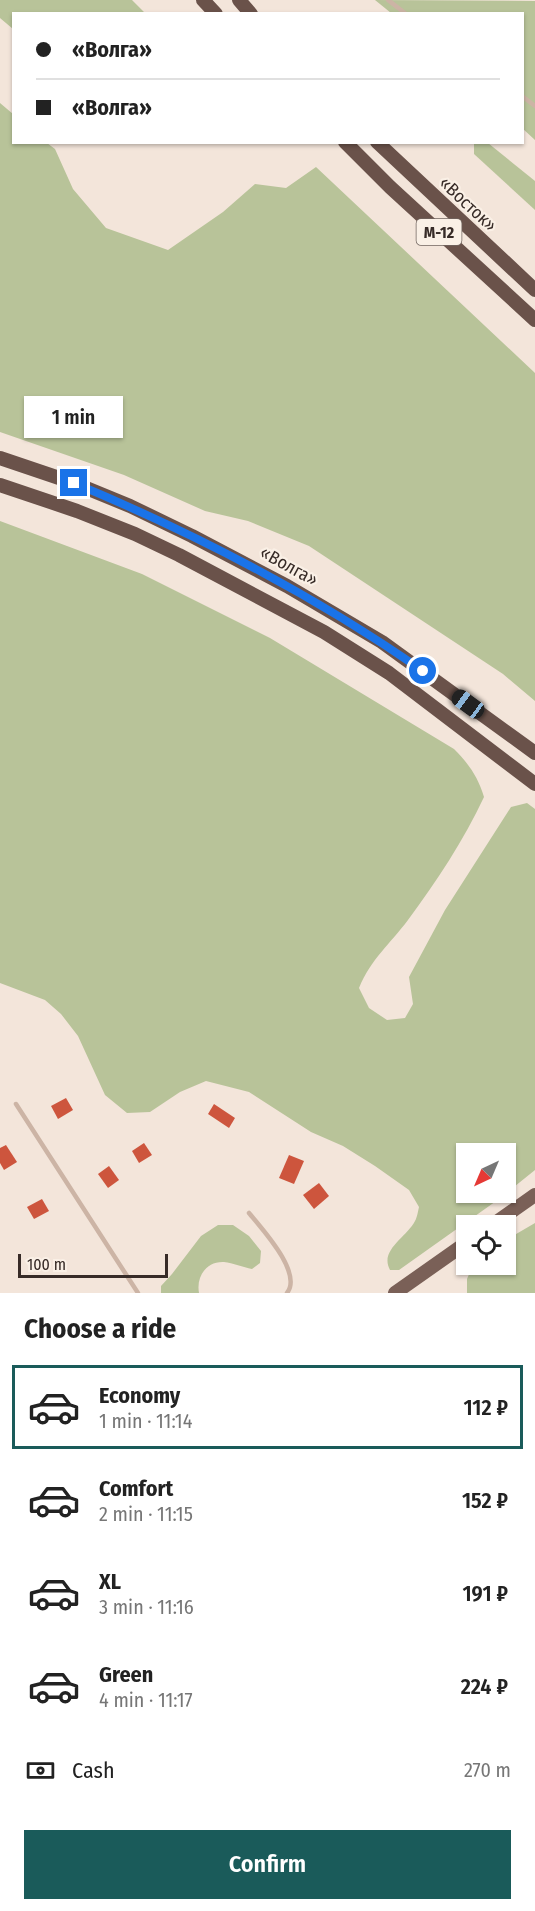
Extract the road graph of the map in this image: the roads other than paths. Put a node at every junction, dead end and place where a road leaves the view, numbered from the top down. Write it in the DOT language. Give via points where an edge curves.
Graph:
graph roads {
  1 [pos="202,0"];
  2 [pos="239,0"];
  3 [pos="388,0"];
  4 [pos="214,12"];
  5 [pos="249,12"];
  6 [pos="403,12"];
  7 [pos="347,144"];
  8 [pos="379,144"];
  9 [pos="535,290"];
  10 [pos="535,320"];
  11 [pos="0,458"];
  12 [pos="0,485"];
  13 [pos="532,749"];
  14 [pos="535,784"];
  15 [pos="16,1104"];
  16 [pos="535,1195"];
  17 [pos="249,1213"];
  18 [pos="507,1215"];
  19 [pos="456,1250"];
  20 [pos="138,1293"];
  21 [pos="288,1293"];
  22 [pos="395,1293"];
  1 -- 4 [label="highway"];
  2 -- 5 [label="highway"];
  3 -- 6 [label="lane"];
  7 -- 10 [label="highway, М-12"];
  8 -- 9 [label="highway, «Восток» / М-12"];
  11 -- 13 [label="highway, «Волга»" via="130,506 287,586 382,642"];
  12 -- 14 [label="highway" via="135,534 324,632 389,673"];
  15 -- 20 [label="lane"];
  16 -- 18 [label="main road"];
  17 -- 21 [label="lane" via="277,1248 290,1274"];
  19 -- 22 [label="main road"];
}
